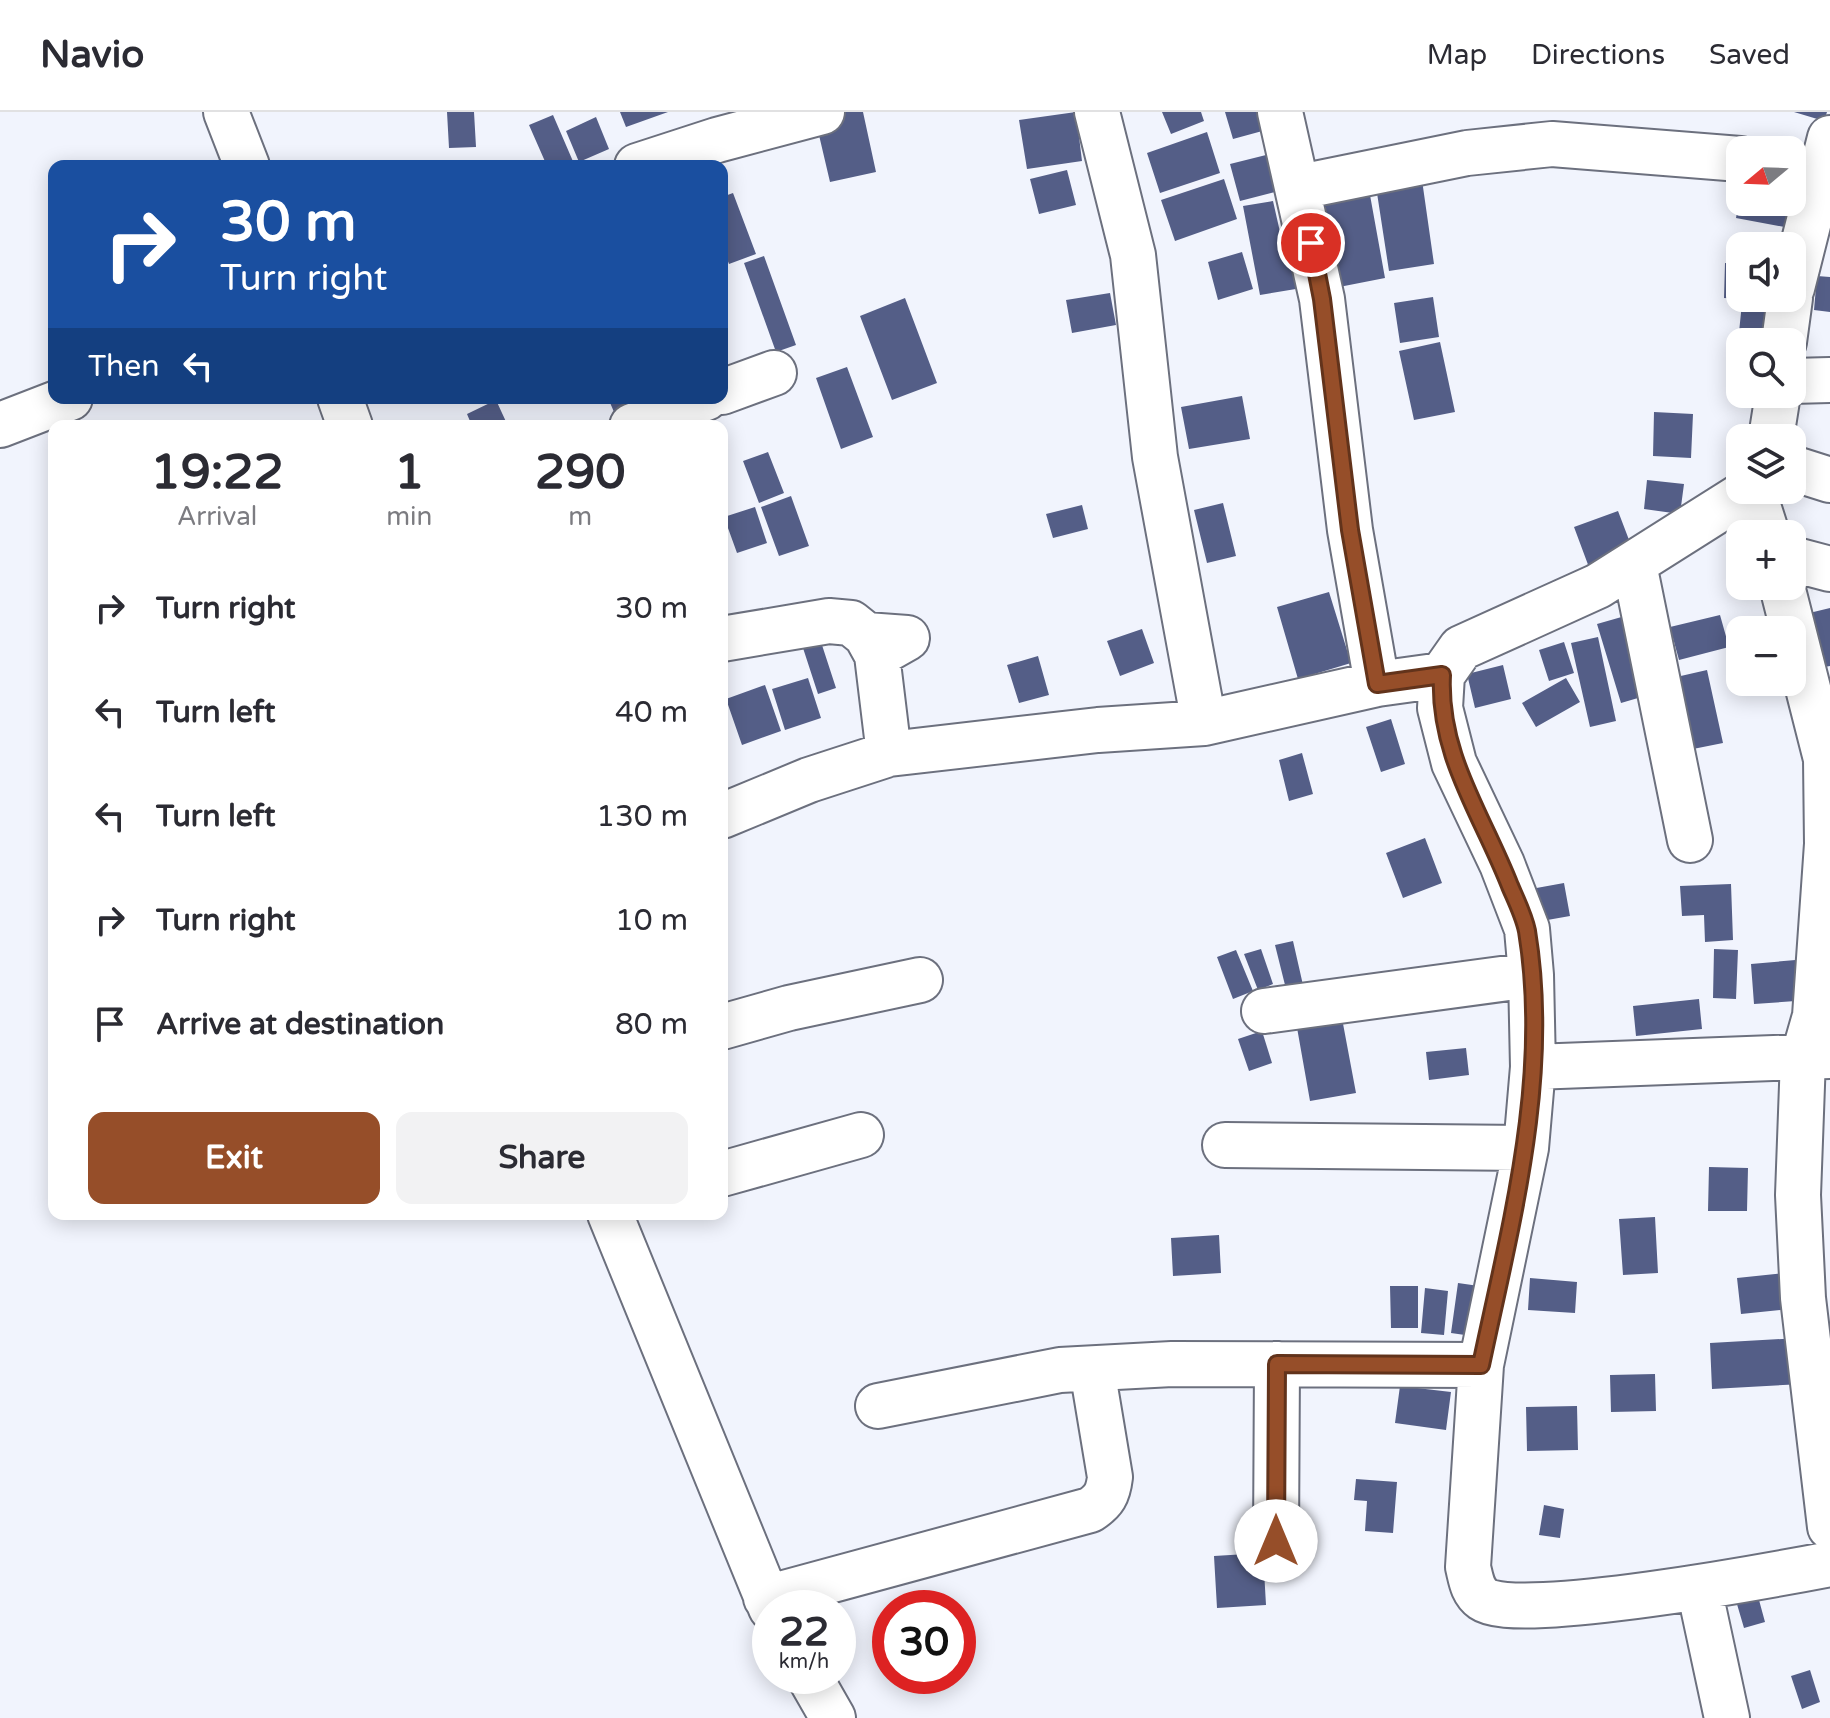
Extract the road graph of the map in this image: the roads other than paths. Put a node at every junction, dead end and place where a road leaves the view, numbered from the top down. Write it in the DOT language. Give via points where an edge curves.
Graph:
graph roads {
  1 [pos="226,112"];
  2 [pos="822,112"];
  3 [pos="1097,112"];
  4 [pos="1280,112"];
  5 [pos="1726,158"];
  6 [pos="1818,159"];
  7 [pos="245,160"];
  8 [pos="655,160"];
  9 [pos="1300,187"];
  10 [pos="1803,232"];
  11 [pos="774,373"];
  12 [pos="1830,380"];
  13 [pos="1806,381"];
  14 [pos="728,390"];
  15 [pos="54,404"];
  16 [pos="690,404"];
  17 [pos="648,420"];
  18 [pos="0,425"];
  19 [pos="1806,472"];
  20 [pos="1830,480"];
  21 [pos="1730,504"];
  22 [pos="1806,563"];
  23 [pos="1634,564"];
  24 [pos="1830,569"];
  25 [pos="1786,600"];
  26 [pos="728,638"];
  27 [pos="1442,675"];
  28 [pos="1377,684"];
  29 [pos="1204,723"];
  30 [pos="889,754"];
  31 [pos="1828,759"];
  32 [pos="728,814"];
  33 [pos="1690,840"];
  34 [pos="1531,975"];
  35 [pos="920,980"];
  36 [pos="1264,1011"];
  37 [pos="728,1025"];
  38 [pos="1817,1057"];
  39 [pos="1533,1067"];
  40 [pos="861,1135"];
  41 [pos="1225,1145"];
  42 [pos="1526,1148"];
  43 [pos="728,1172"];
  44 [pos="612,1220"];
  45 [pos="1819,1349"];
  46 [pos="1277,1364"];
  47 [pos="1481,1365"];
  48 [pos="1092,1369"];
  49 [pos="878,1406"];
  50 [pos="1830,1527"];
  51 [pos="1276,1541"];
  52 [pos="1830,1564"];
  53 [pos="1699,1588"];
  54 [pos="763,1590"];
  55 [pos="813,1590"];
  56 [pos="819,1694"];
  57 [pos="833,1718"];
  58 [pos="1727,1718"];
  1 -- 7 [label="street"];
  2 -- 8 [label="street"];
  3 -- 29 [label="street" via="1133,255 1155,457"];
  4 -- 9 [label="street"];
  5 -- 9 [label="street" via="1552,144 1467,153"];
  6 -- 10 [label="street"];
  9 -- 28 [label="street" via="1322,299 1350,530"];
  11 -- 14 [label="street"];
  12 -- 13 [label="street"];
  15 -- 18 [label="street"];
  16 -- 17 [label="street"];
  19 -- 20 [label="street"];
  21 -- 23 [label="street"];
  22 -- 24 [label="street"];
  23 -- 27 [label="street" via="1598,586 1461,648"];
  23 -- 33 [label="street"];
  25 -- 31 [label="street"];
  26 -- 30 [label="street" via="829,621 851,623 871,645"];
  27 -- 28 [label="street"];
  27 -- 34 [label="street" via="1440,708 1454,763 1527,929"];
  28 -- 29 [label="street"];
  29 -- 30 [label="street"];
  30 -- 32 [label="street"];
  31 -- 38 [label="street"];
  34 -- 36 [label="street"];
  34 -- 39 [label="street"];
  35 -- 37 [label="street"];
  38 -- 39 [label="street"];
  38 -- 45 [label="street" via="1798,1195"];
  39 -- 42 [label="street"];
  40 -- 43 [label="street"];
  41 -- 42 [label="street"];
  42 -- 47 [label="street"];
  44 -- 54 [label="street"];
  45 -- 50 [label="street"];
  46 -- 47 [label="street"];
  46 -- 48 [label="street"];
  46 -- 51 [label="street"];
  47 -- 53 [label="street" via="1468,1567 1472,1586 1484,1600 1515,1607"];
  48 -- 49 [label="street" via="1060,1370"];
  48 -- 55 [label="street" via="1110,1477 1101,1502 1090,1510"];
  52 -- 53 [label="street"];
  53 -- 58 [label="street"];
  56 -- 57 [label="street"];
}
